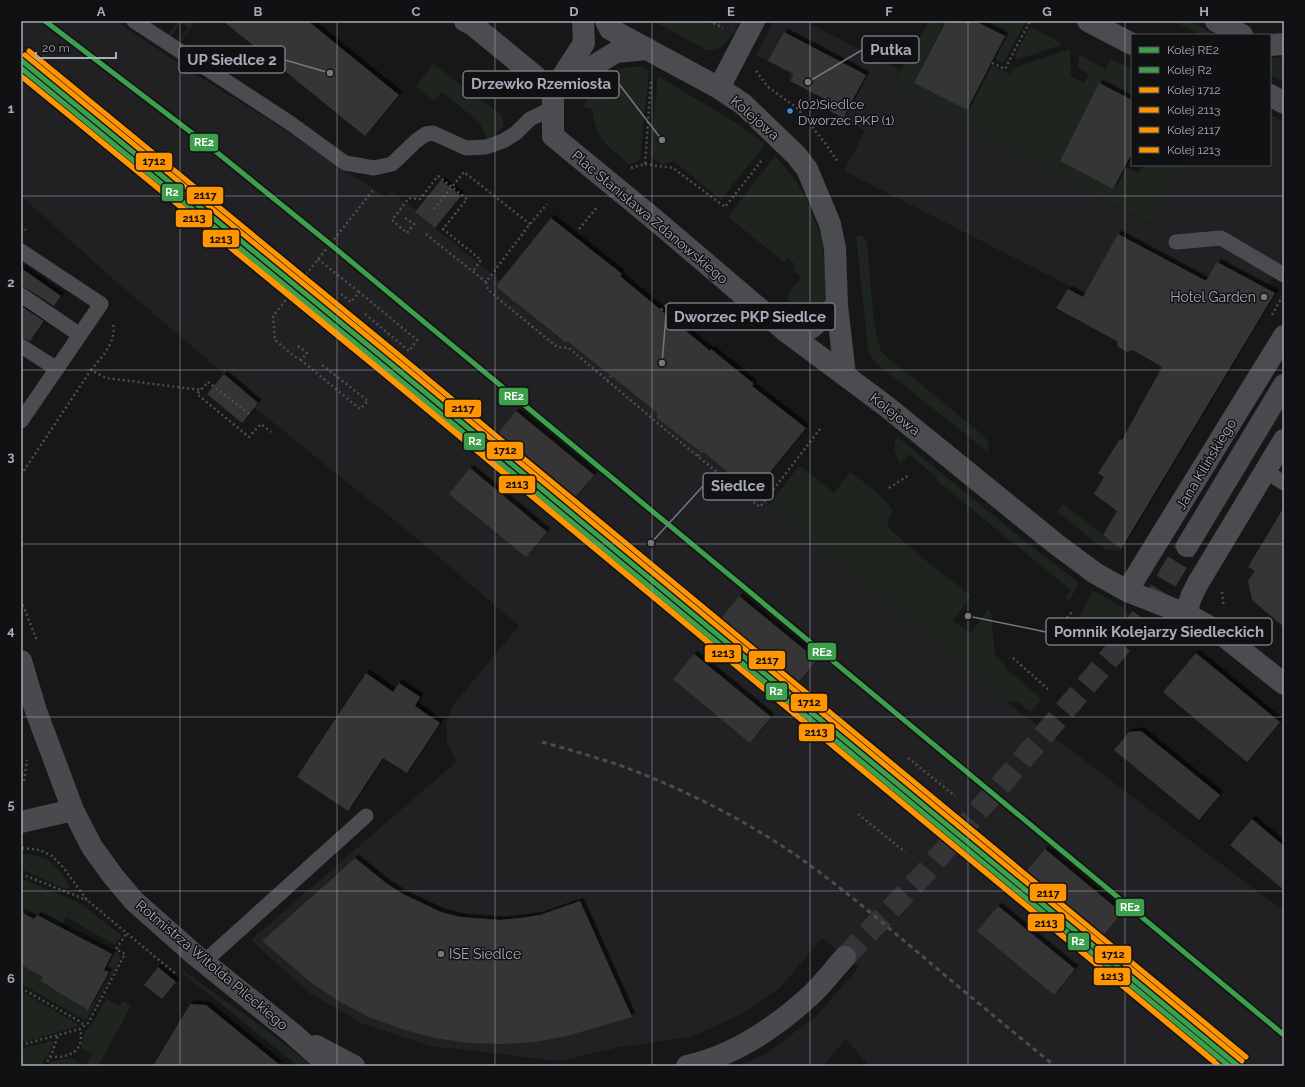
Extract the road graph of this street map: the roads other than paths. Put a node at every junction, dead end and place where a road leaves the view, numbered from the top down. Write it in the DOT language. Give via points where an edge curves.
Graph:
graph roads {
  1 [pos="134,21"];
  2 [pos="465,21"];
  3 [pos="583,21"];
  4 [pos="606,21"];
  5 [pos="754,21"];
  6 [pos="1088,21"];
  7 [pos="1216,21"];
  8 [pos="1240,34"];
  9 [pos="1131,43"];
  10 [pos="1284,44"];
  11 [pos="1271,45"];
  12 [pos="654,52"];
  13 [pos="719,88"];
  14 [pos="1271,96"];
  15 [pos="553,99"];
  16 [pos="1284,104"];
  17 [pos="1176,242"];
  18 [pos="21,251"];
  19 [pos="1284,275"];
  20 [pos="21,295"];
  21 [pos="837,305"];
  22 [pos="788,333"];
  23 [pos="80,335"];
  24 [pos="1284,336"];
  25 [pos="21,346"];
  26 [pos="56,369"];
  27 [pos="845,375"];
  28 [pos="1284,385"];
  29 [pos="27,401"];
  30 [pos="21,422"];
  31 [pos="1284,440"];
  32 [pos="1265,472"];
  33 [pos="1284,483"];
  34 [pos="1187,546"];
  35 [pos="1127,591"];
  36 [pos="1186,614"];
  37 [pos="21,661"];
  38 [pos="1284,684"];
  39 [pos="73,810"];
  40 [pos="366,816"];
  41 [pos="21,822"];
  42 [pos="845,956"];
  43 [pos="204,962"];
  44 [pos="292,1033"];
  45 [pos="329,1066"];
  46 [pos="354,1066"];
  47 [pos="687,1066"];
  1 -- 15 [label="lane" via="290,123 345,163 365,167 392,164 426,134 433,133 466,148 486,147 503,141 516,133"];
  2 -- 15 [label="street" via="473,25"];
  3 -- 15 [label="street" via="584,43"];
  4 -- 12 [label="street, Kolejowa" via="610,29"];
  5 -- 13 [label="street"];
  6 -- 9 [label="street"];
  7 -- 8 [label="street"];
  10 -- 11 [label="street"];
  12 -- 13 [label="street, Kolejowa"];
  12 -- 15 [label="street" via="616,52"];
  13 -- 21 [label="street, Kolejowa" via="743,104 807,169 830,224 835,248"];
  14 -- 16 [label="street"];
  15 -- 22 [label="street, Plac Stanisława Zdanowskiego" via="553,136"];
  17 -- 19 [label="lane" via="1221,238"];
  18 -- 23 [label="lane" via="101,304"];
  20 -- 23 [label="lane"];
  21 -- 22 [label="street" via="811,328"];
  21 -- 27 [label="street, Kolejowa"];
  22 -- 27 [label="street, Plac Stanisława Zdanowskiego"];
  23 -- 26 [label="lane"];
  24 -- 35 [label="street, Jana Kilińskiego"];
  25 -- 26 [label="lane"];
  26 -- 29 [label="lane"];
  27 -- 35 [label="street, Kolejowa" via="1056,544 1095,573"];
  28 -- 34 [label="main road, Jana Kilińskiego"];
  29 -- 30 [label="lane"];
  31 -- 32 [label="street"];
  32 -- 33 [label="lane"];
  32 -- 36 [label="street" via="1198,583"];
  35 -- 36 [label="street, Kolejowa"];
  36 -- 38 [label="street, Kolejowa" via="1225,637"];
  37 -- 39 [label="main road, Rotmistrza Witolda Pileckiego" via="36,711"];
  39 -- 41 [label="main road"];
  39 -- 43 [label="main road, Rotmistrza Witolda Pileckiego" via="92,847 134,901"];
  40 -- 43 [label="lane"];
  42 -- 47 [label="main road" via="811,995 776,1024 723,1054"];
  43 -- 44 [label="main road, Rotmistrza Witolda Pileckiego"];
  44 -- 45 [label="main road, Rotmistrza Witolda Pileckiego"];
  44 -- 46 [label="main road, Rotmistrza Witolda Pileckiego"];
}
